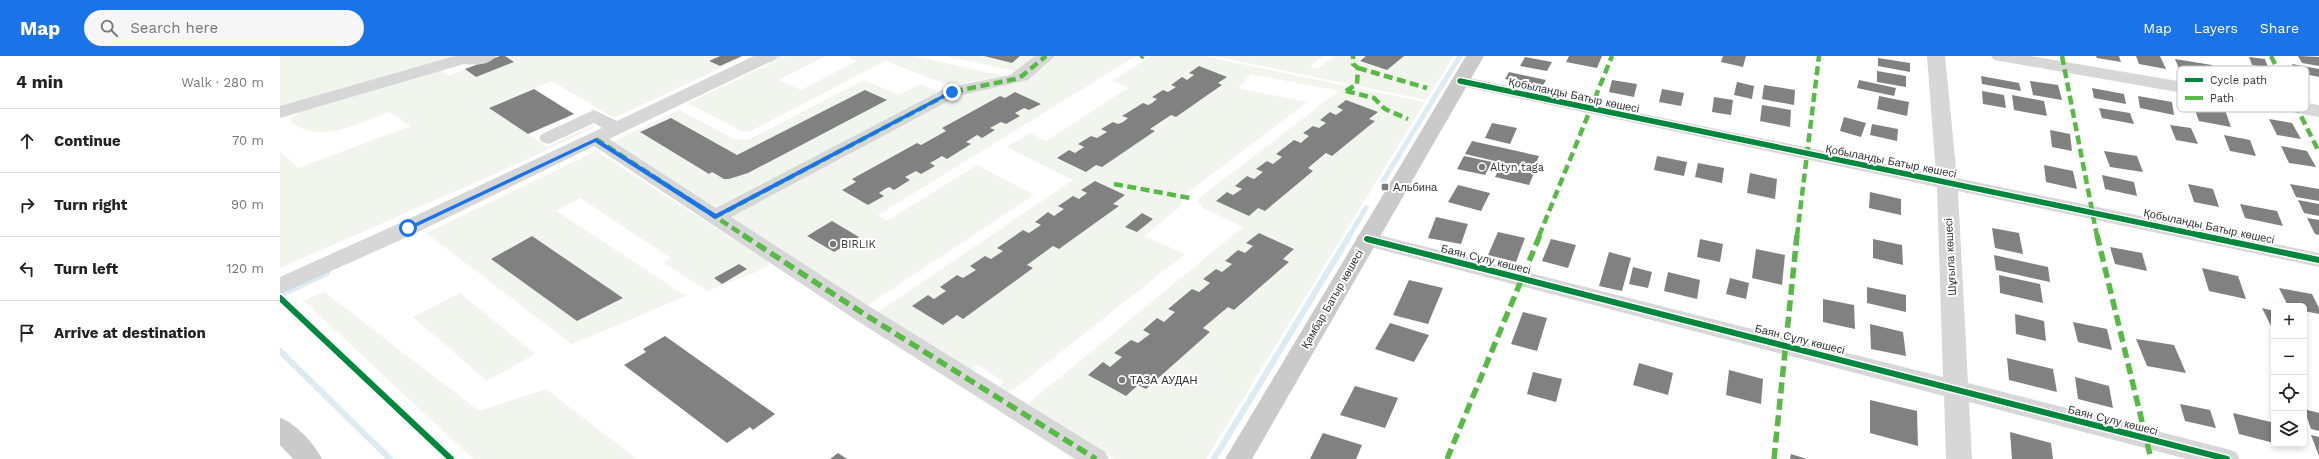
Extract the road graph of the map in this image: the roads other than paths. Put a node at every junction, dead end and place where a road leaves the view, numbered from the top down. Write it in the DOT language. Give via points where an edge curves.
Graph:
graph roads {
  1 [pos="487,56"];
  2 [pos="768,56"];
  3 [pos="1046,56"];
  4 [pos="1475,56"];
  5 [pos="1936,56"];
  6 [pos="2000,56"];
  7 [pos="1460,81"];
  8 [pos="2177,87"];
  9 [pos="2309,109"];
  10 [pos="2319,111"];
  11 [pos="280,112"];
  12 [pos="617,129"];
  13 [pos="549,138"];
  14 [pos="596,139"];
  15 [pos="1946,182"];
  16 [pos="715,217"];
  17 [pos="1368,239"];
  18 [pos="2319,260"];
  19 [pos="280,286"];
  20 [pos="1957,390"];
  21 [pos="280,428"];
  22 [pos="309,459"];
  23 [pos="1096,459"];
  24 [pos="1238,459"];
  25 [pos="1959,459"];
  26 [pos="2227,459"];
  1 -- 11 [label="street" via="476,60 463,59"];
  2 -- 12 [label="street"];
  3 -- 16 [label="street" via="1015,80 952,92"];
  4 -- 7 [label="main road, Қамбар Батыр көшесі"];
  5 -- 15 [label="street, Шұғыла көшесі"];
  6 -- 8 [label="street"];
  7 -- 15 [label="street, Қобыланды Батыр көшесі"];
  7 -- 17 [label="main road, Қамбар Батыр көшесі"];
  9 -- 10 [label="street"];
  12 -- 13 [label="street" via="594,116"];
  12 -- 14 [label="street"];
  14 -- 16 [label="street"];
  14 -- 19 [label="street"];
  15 -- 18 [label="street, Қобыланды Батыр көшесі"];
  15 -- 20 [label="street, Шұғыла көшесі"];
  16 -- 23 [label="street"];
  17 -- 20 [label="street, Баян Сұлу көшесі"];
  17 -- 24 [label="main road, Қамбар Батыр көшесі"];
  20 -- 25 [label="street, Шұғыла көшесі"];
  20 -- 26 [label="street, Баян Сұлу көшесі"];
  21 -- 22 [label="main road"];
}
